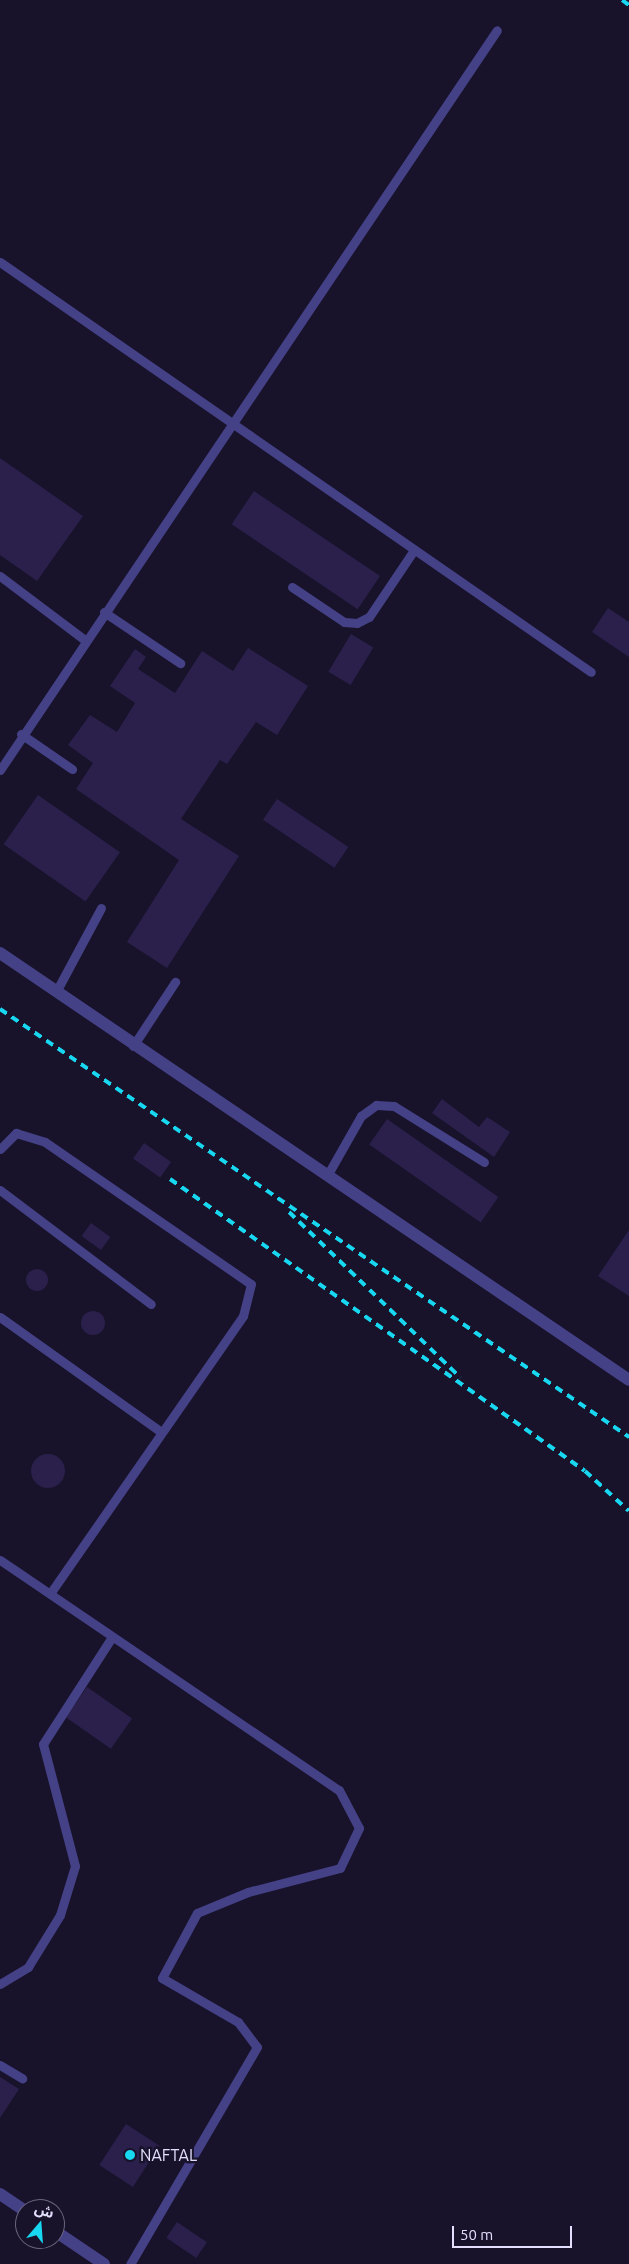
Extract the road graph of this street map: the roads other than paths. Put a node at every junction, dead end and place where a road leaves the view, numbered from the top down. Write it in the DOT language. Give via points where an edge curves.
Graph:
graph roads {
  1 [pos="497,30"];
  2 [pos="0,262"];
  3 [pos="231,424"];
  4 [pos="414,550"];
  5 [pos="0,576"];
  6 [pos="292,587"];
  7 [pos="104,612"];
  8 [pos="85,640"];
  9 [pos="180,663"];
  10 [pos="591,672"];
  11 [pos="21,734"];
  12 [pos="72,769"];
  13 [pos="0,770"];
  14 [pos="101,908"];
  15 [pos="0,953"];
  16 [pos="175,982"];
  17 [pos="56,990"];
  18 [pos="133,1046"];
  19 [pos="0,1149"];
  20 [pos="484,1162"];
  21 [pos="328,1174"];
  22 [pos="0,1190"];
  23 [pos="151,1304"];
  24 [pos="0,1317"];
  25 [pos="629,1380"];
  26 [pos="161,1432"];
  27 [pos="1,1562"];
  28 [pos="50,1594"];
  29 [pos="112,1637"];
  30 [pos="0,1984"];
  31 [pos="0,2065"];
  32 [pos="22,2078"];
  33 [pos="0,2194"];
  34 [pos="15,2204"];
  35 [pos="65,2238"];
  36 [pos="104,2264"];
  37 [pos="130,2264"];
  1 -- 3 [label="lane"];
  2 -- 3 [label="lane"];
  3 -- 4 [label="lane"];
  3 -- 7 [label="lane"];
  4 -- 6 [label="lane" via="368,616 357,623 344,622"];
  4 -- 10 [label="lane"];
  5 -- 8 [label="lane"];
  7 -- 8 [label="lane"];
  7 -- 9 [label="lane"];
  8 -- 11 [label="lane"];
  11 -- 12 [label="lane"];
  11 -- 13 [label="lane"];
  14 -- 17 [label="lane"];
  15 -- 17 [label="street"];
  16 -- 18 [label="lane"];
  17 -- 18 [label="street"];
  18 -- 21 [label="street"];
  19 -- 26 [label="lane" via="16,1133 45,1142 251,1284 243,1316"];
  20 -- 21 [label="lane" via="394,1106 376,1105 361,1116"];
  21 -- 25 [label="street"];
  22 -- 23 [label="lane"];
  24 -- 26 [label="lane"];
  26 -- 28 [label="lane"];
  27 -- 28 [label="lane"];
  28 -- 29 [label="lane"];
  29 -- 30 [label="lane" via="42,1744 75,1866 60,1915 28,1967"];
  29 -- 37 [label="lane" via="339,1790 359,1828 340,1868 248,1892 197,1914 162,1978 238,2022 258,2047"];
  31 -- 32 [label="lane"];
  33 -- 34 [label="street"];
  35 -- 36 [label="street"];
}
